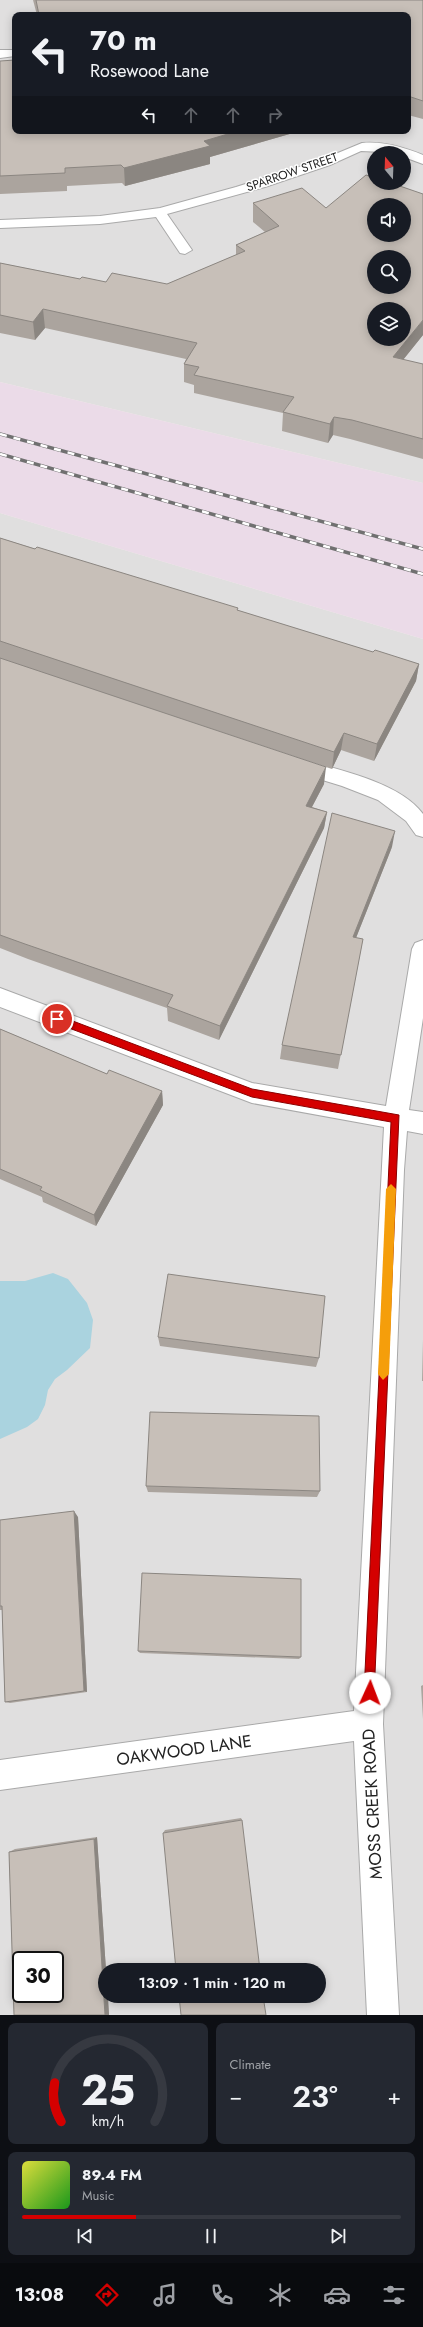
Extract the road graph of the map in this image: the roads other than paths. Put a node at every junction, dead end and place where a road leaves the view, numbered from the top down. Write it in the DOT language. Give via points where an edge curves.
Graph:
graph roads {
  1 [pos="12,53"];
  2 [pos="0,54"];
  3 [pos="423,160"];
  4 [pos="159,212"];
  5 [pos="0,224"];
  6 [pos="185,250"];
  7 [pos="280,759"];
  8 [pos="423,829"];
  9 [pos="423,949"];
  10 [pos="0,997"];
  11 [pos="396,1118"];
  12 [pos="423,1123"];
  13 [pos="368,1724"];
  14 [pos="0,1775"];
  15 [pos="383,2015"];
  1 -- 2 [label="street"];
  3 -- 4 [label="street, SPARROW STREET" via="394,149 376,146 360,148 330,161 242,190"];
  4 -- 5 [label="street, SPARROW STREET" via="112,218"];
  4 -- 6 [label="street"];
  7 -- 8 [label="street" via="394,799 418,818"];
  9 -- 11 [label="street, MOSS CREEK ROAD"];
  10 -- 11 [label="street" via="252,1093"];
  11 -- 12 [label="street"];
  11 -- 13 [label="street, MOSS CREEK ROAD"];
  13 -- 14 [label="street, OAKWOOD LANE"];
  13 -- 15 [label="street, MOSS CREEK ROAD"];
}
